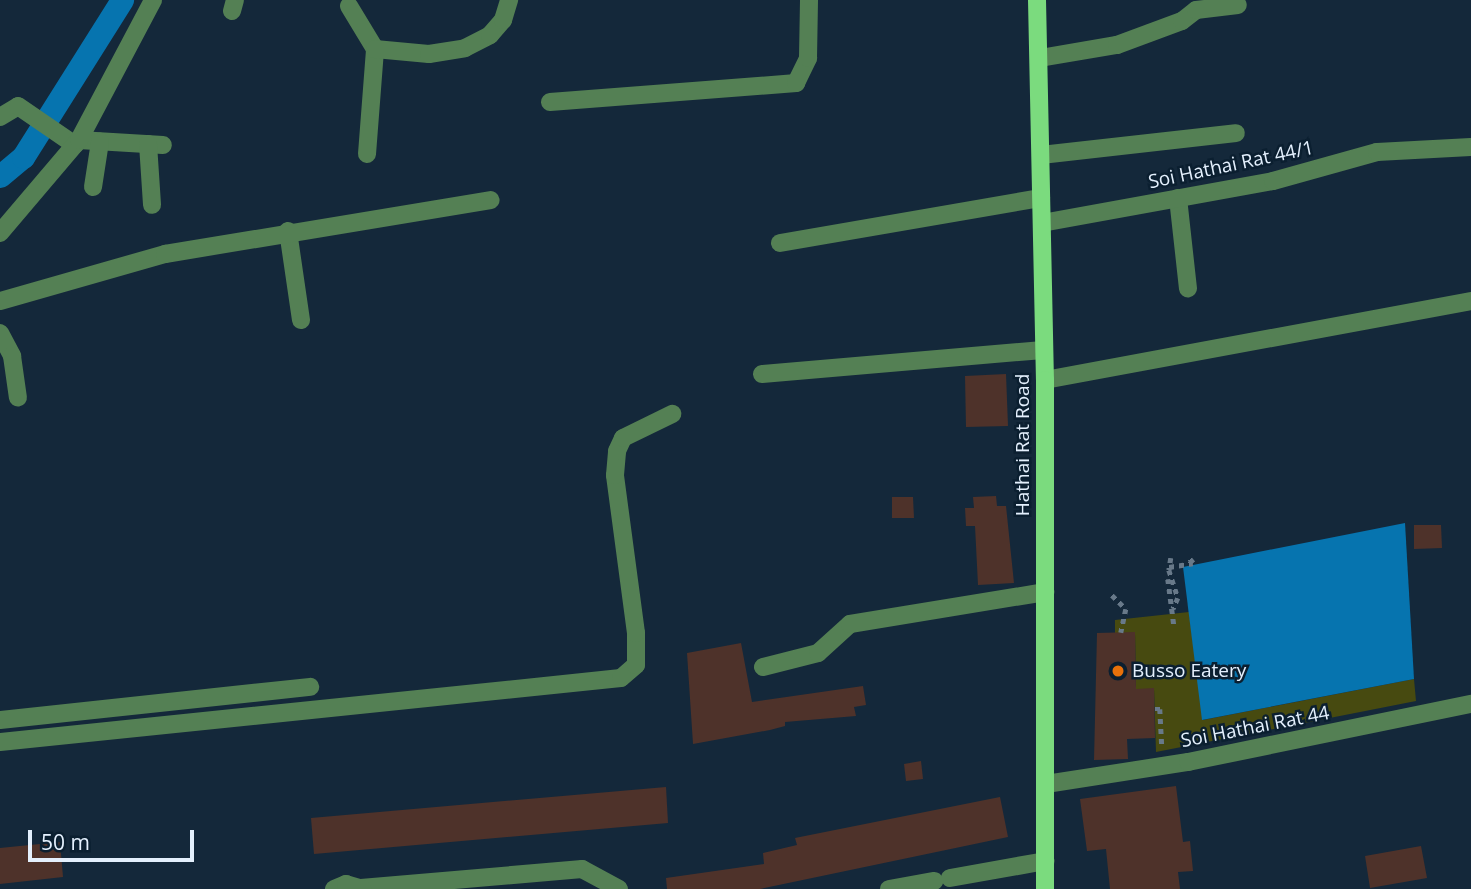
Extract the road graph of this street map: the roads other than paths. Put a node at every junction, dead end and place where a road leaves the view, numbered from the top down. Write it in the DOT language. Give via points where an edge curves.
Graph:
graph roads {
  1 [pos="153,0"];
  2 [pos="509,0"];
  3 [pos="809,0"];
  4 [pos="1037,0"];
  5 [pos="1238,5"];
  6 [pos="349,6"];
  7 [pos="375,49"];
  8 [pos="1040,58"];
  9 [pos="550,102"];
  10 [pos="0,117"];
  11 [pos="1236,133"];
  12 [pos="100,142"];
  13 [pos="77,143"];
  14 [pos="1471,147"];
  15 [pos="367,154"];
  16 [pos="1041,155"];
  17 [pos="93,187"];
  18 [pos="1041,198"];
  19 [pos="1178,198"];
  20 [pos="491,200"];
  21 [pos="152,205"];
  22 [pos="1042,223"];
  23 [pos="288,231"];
  24 [pos="0,233"];
  25 [pos="780,243"];
  26 [pos="1188,288"];
  27 [pos="0,301"];
  28 [pos="1471,301"];
  29 [pos="301,320"];
  30 [pos="0,333"];
  31 [pos="1044,350"];
  32 [pos="762,374"];
  33 [pos="1045,380"];
  34 [pos="18,398"];
  35 [pos="672,414"];
  36 [pos="1045,592"];
  37 [pos="763,667"];
  38 [pos="310,687"];
  39 [pos="1471,704"];
  40 [pos="0,720"];
  41 [pos="0,742"];
  42 [pos="1046,785"];
  43 [pos="1045,861"];
  44 [pos="334,889"];
  45 [pos="361,889"];
  46 [pos="619,889"];
  47 [pos="889,889"];
  48 [pos="1045,889"];
  1 -- 13 [label="street"];
  2 -- 7 [label="street" via="503,20 490,35 465,48 429,54"];
  3 -- 9 [label="street" via="808,58 796,83"];
  4 -- 8 [label="main road, Hathai Rat Road"];
  5 -- 8 [label="street" via="1196,10 1182,21 1117,44"];
  6 -- 7 [label="street"];
  7 -- 15 [label="street"];
  8 -- 16 [label="main road, Hathai Rat Road"];
  10 -- 13 [label="street" via="11,106 25,109"];
  11 -- 16 [label="street"];
  12 -- 13 [label="street"];
  12 -- 17 [label="street"];
  12 -- 21 [label="street" via="155,145"];
  13 -- 24 [label="street"];
  14 -- 19 [label="street, Soi Hathai Rat 44/1" via="1377,152 1273,181"];
  16 -- 18 [label="main road, Hathai Rat Road"];
  18 -- 22 [label="main road, Hathai Rat Road"];
  18 -- 25 [label="street"];
  19 -- 22 [label="street, Soi Hathai Rat 44/1"];
  19 -- 26 [label="street"];
  20 -- 23 [label="street"];
  22 -- 31 [label="main road, Hathai Rat Road"];
  23 -- 27 [label="street" via="165,254"];
  23 -- 29 [label="street"];
  28 -- 33 [label="street"];
  30 -- 34 [label="street" via="12,356"];
  31 -- 32 [label="street"];
  31 -- 33 [label="main road, Hathai Rat Road"];
  33 -- 36 [label="main road, Hathai Rat Road"];
  35 -- 41 [label="street" via="623,439 617,451 615,475 636,633 636,665 621,678"];
  36 -- 37 [label="street" via="850,624 818,653"];
  36 -- 42 [label="main road, Hathai Rat Road"];
  38 -- 40 [label="street"];
  39 -- 42 [label="street, Soi Hathai Rat 44"];
  42 -- 43 [label="main road, Hathai Rat Road"];
  43 -- 47 [label="street"];
  43 -- 48 [label="main road, Hathai Rat Road"];
  44 -- 45 [label="street" via="346,884"];
  45 -- 46 [label="street" via="582,869"];
}
